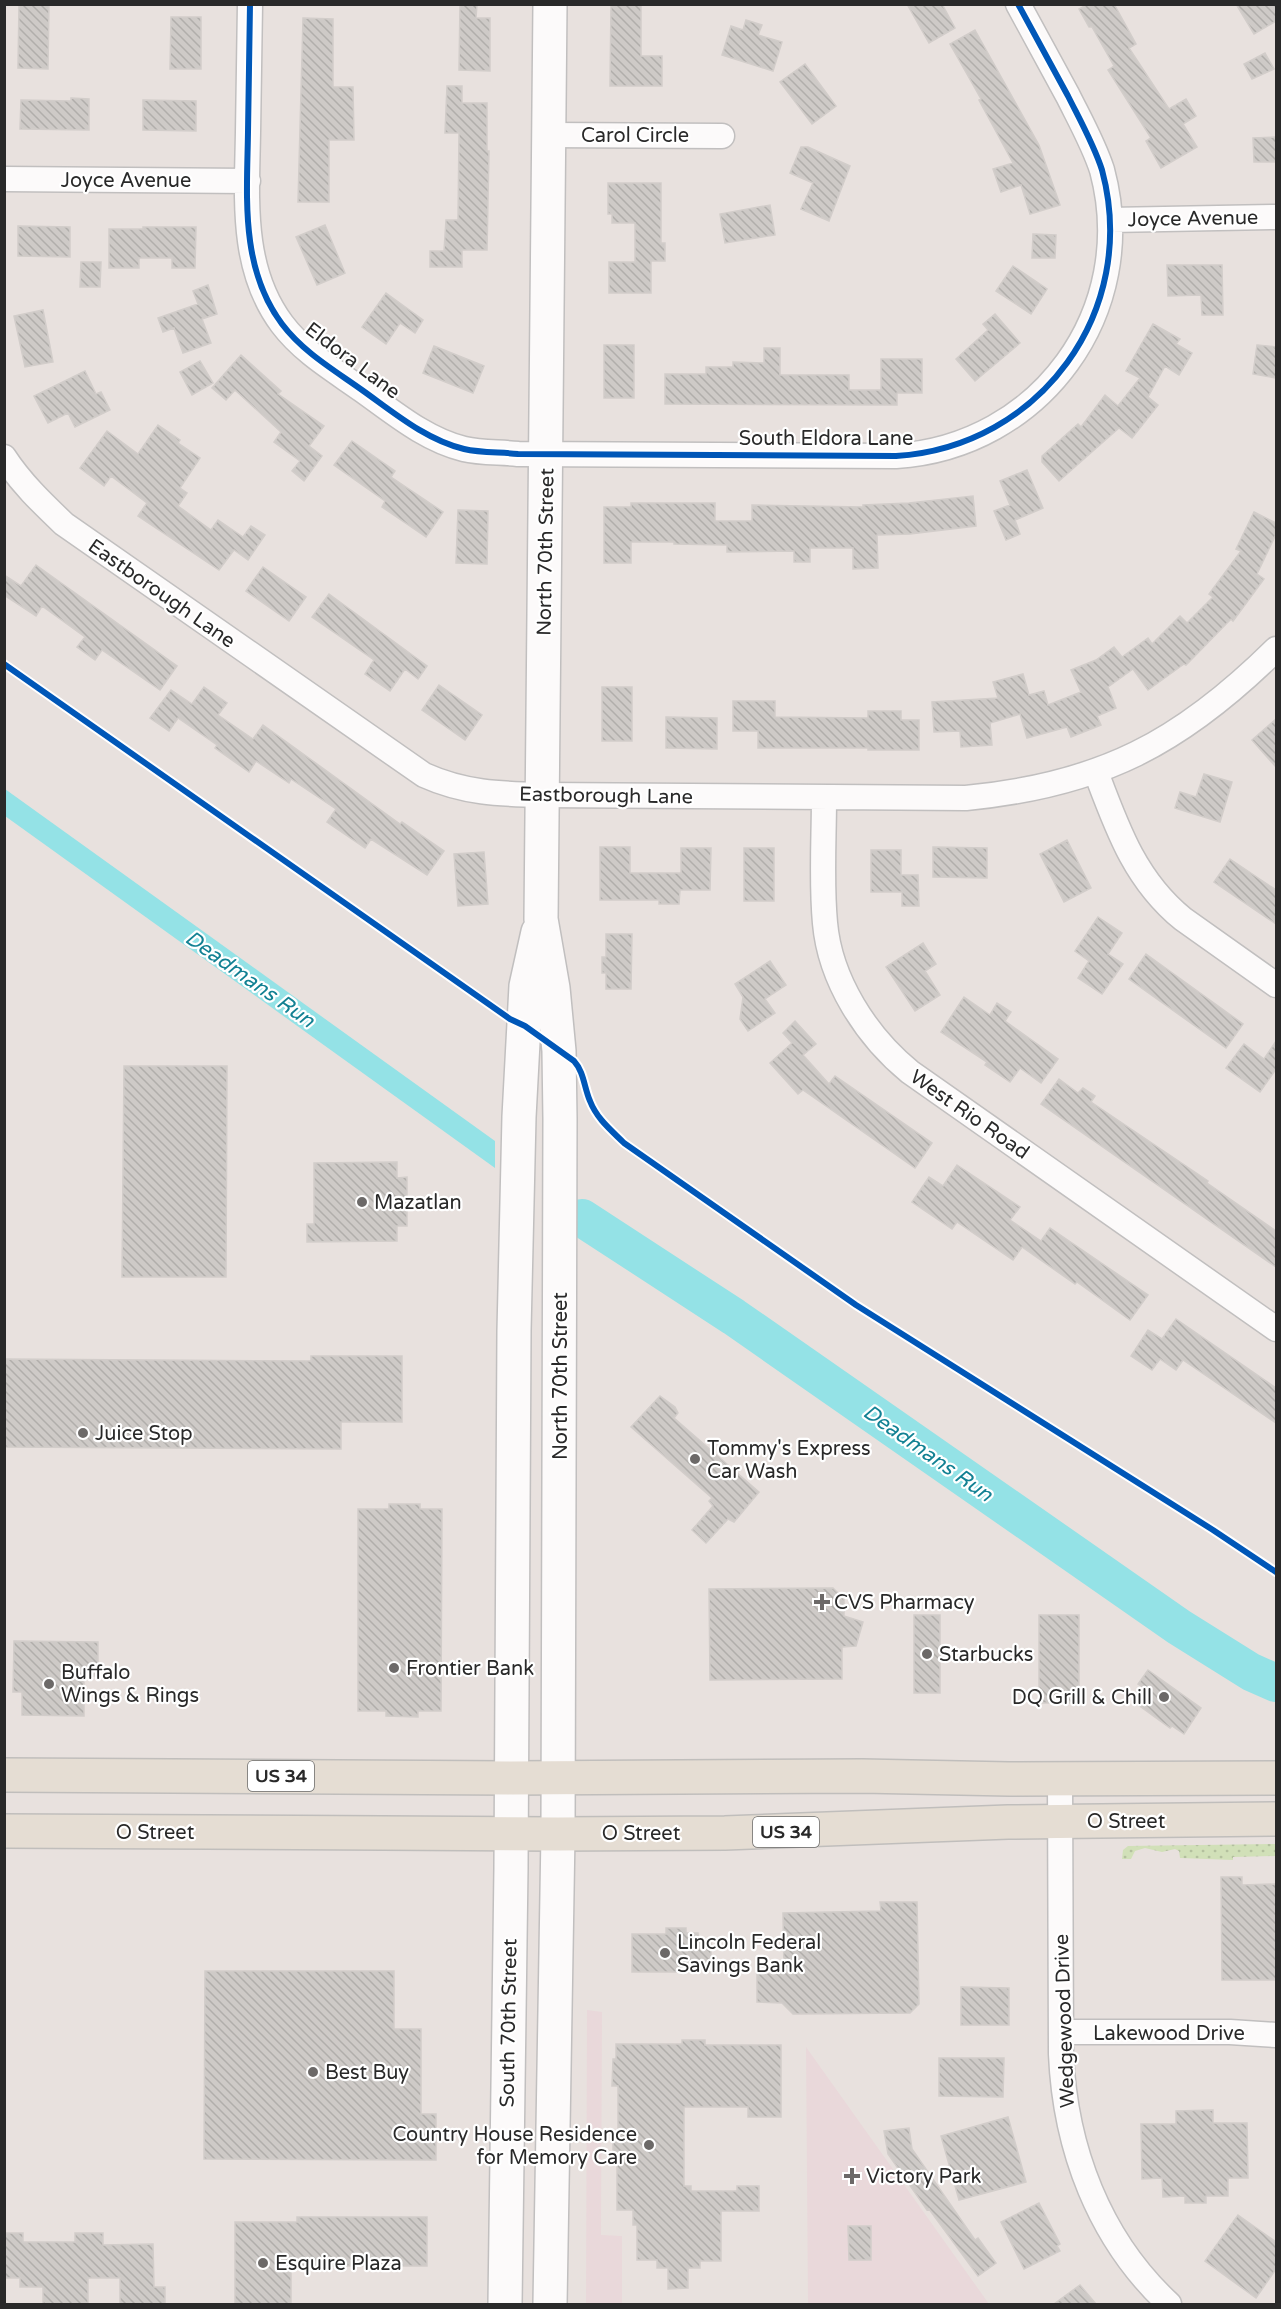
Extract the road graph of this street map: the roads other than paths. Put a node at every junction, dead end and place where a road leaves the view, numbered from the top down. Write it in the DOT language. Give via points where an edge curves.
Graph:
graph roads {
  1 [pos="250,4"];
  2 [pos="550,4"];
  3 [pos="1018,4"];
  4 [pos="548,135"];
  5 [pos="722,136"];
  6 [pos="4,179"];
  7 [pos="248,181"];
  8 [pos="1276,217"];
  9 [pos="1110,220"];
  10 [pos="546,454"];
  11 [pos="4,457"];
  12 [pos="1276,649"];
  13 [pos="1096,772"];
  14 [pos="542,795"];
  15 [pos="824,798"];
  16 [pos="541,919"];
  17 [pos="1276,985"];
  18 [pos="1276,1329"];
  19 [pos="4,1775"];
  20 [pos="511,1778"];
  21 [pos="558,1778"];
  22 [pos="1276,1778"];
  23 [pos="1060,1779"];
  24 [pos="1276,1819"];
  25 [pos="1060,1821"];
  26 [pos="4,1831"];
  27 [pos="511,1834"];
  28 [pos="558,1834"];
  29 [pos="1061,2032"];
  30 [pos="1276,2035"];
  31 [pos="504,2304"];
  32 [pos="550,2304"];
  33 [pos="1169,2304"];
  1 -- 7 [label="street, Eldora Lane"];
  2 -- 4 [label="main road, North 70th Street"];
  3 -- 9 [label="street, South Eldora Lane" via="1097,156"];
  4 -- 5 [label="street, Carol Circle"];
  4 -- 10 [label="main road, North 70th Street"];
  6 -- 7 [label="street, Joyce Avenue"];
  7 -- 10 [label="street, Eldora Lane" via="249,238 258,277 275,313 303,347 438,440 474,451"];
  8 -- 9 [label="street, Joyce Avenue"];
  9 -- 10 [label="street, South Eldora Lane" via="1099,304 1077,349 1047,387 1022,410 966,442 917,455 896,456"];
  10 -- 14 [label="main road, North 70th Street"];
  11 -- 14 [label="street, Eastborough Lane" via="36,498 64,524 424,775 447,786 478,793"];
  12 -- 13 [label="street, Eastborough Lane" via="1229,695 1178,732"];
  13 -- 15 [label="street, Eastborough Lane" via="1035,789 966,798"];
  13 -- 17 [label="street" via="1128,849 1149,885 1171,909"];
  14 -- 15 [label="street, Eastborough Lane"];
  14 -- 16 [label="main road, North 70th Street"];
  15 -- 18 [label="street, West Rio Road" via="823,893 829,944 846,992 874,1035 910,1071"];
  16 -- 20 [label="main road, North 70th Street" via="526,986 519,1117"];
  16 -- 21 [label="main road, North 70th Street" via="559,1051"];
  19 -- 20 [label="main road, US 34"];
  20 -- 21 [label="main road, US 34"];
  20 -- 27 [label="main road, South 70th Street"];
  21 -- 23 [label="main road, US 34"];
  21 -- 28 [label="main road, North 70th Street"];
  22 -- 23 [label="main road, US 34"];
  23 -- 25 [label="street, Wedgewood Drive"];
  24 -- 25 [label="main road, O Street / US 34"];
  25 -- 28 [label="main road, O Street / US 34" via="782,1832"];
  25 -- 29 [label="street, Wedgewood Drive"];
  26 -- 27 [label="main road, O Street / US 34"];
  27 -- 28 [label="main road, O Street / US 34"];
  27 -- 31 [label="main road, South 70th Street"];
  28 -- 32 [label="main road"];
  29 -- 30 [label="street, Lakewood Drive"];
  29 -- 33 [label="street, Wedgewood Drive" via="1063,2090 1071,2135 1085,2178 1118,2244 1154,2291"];
}
